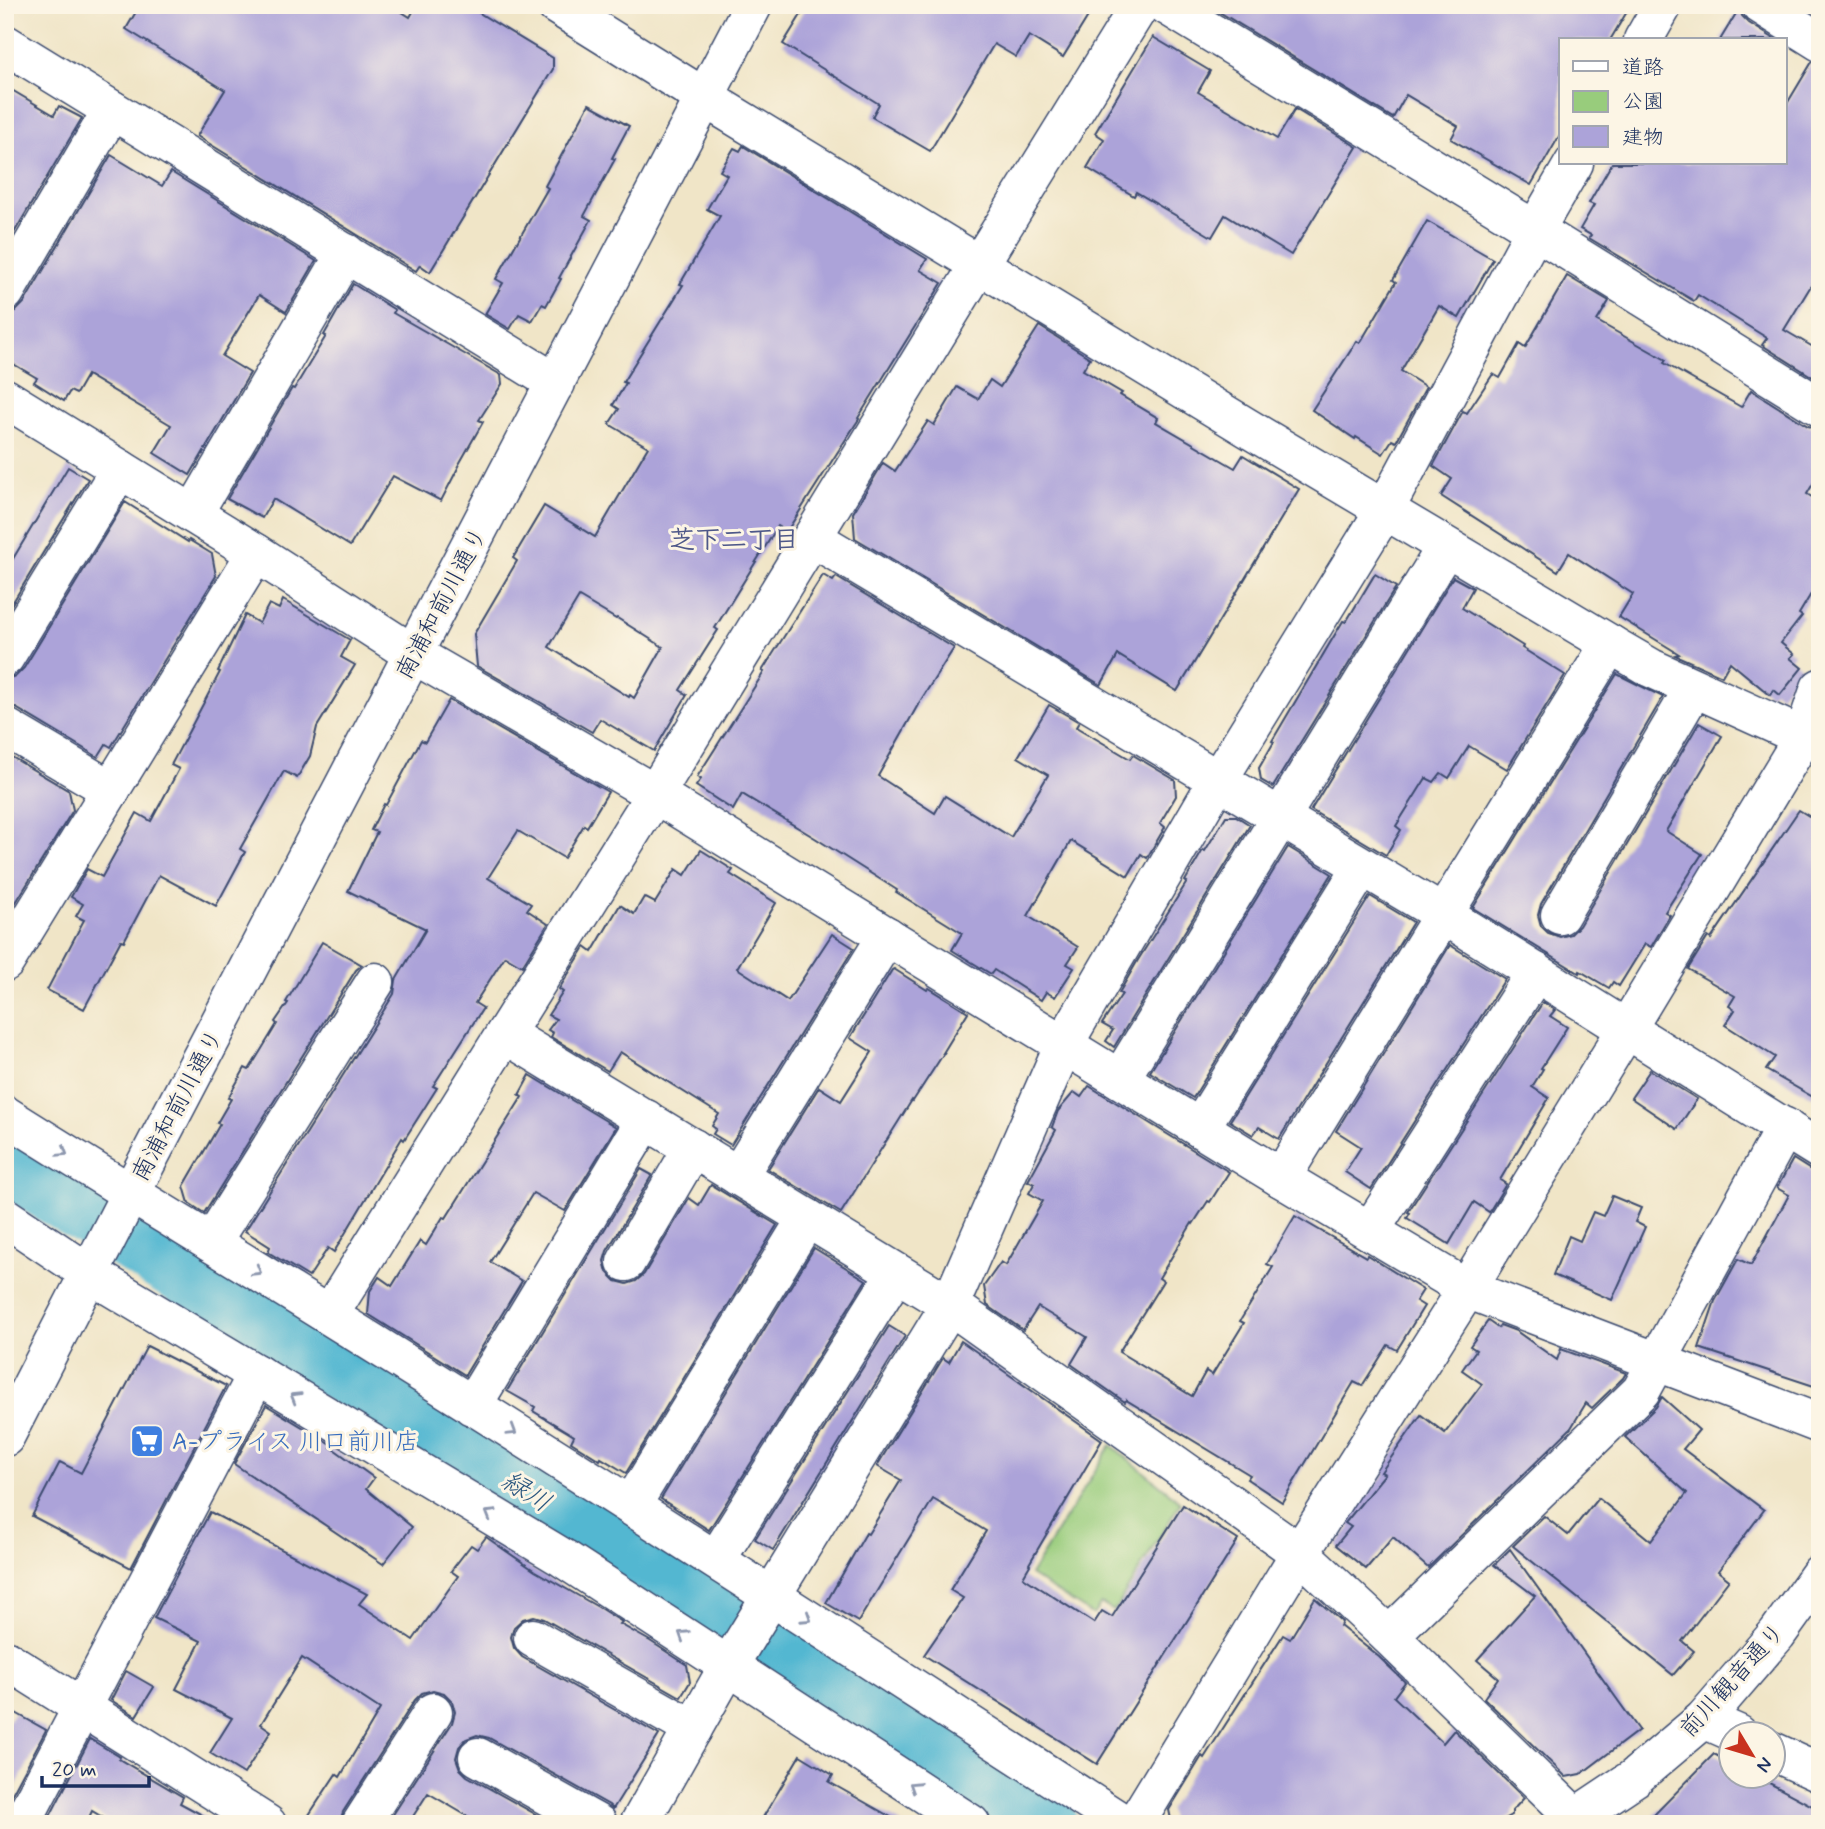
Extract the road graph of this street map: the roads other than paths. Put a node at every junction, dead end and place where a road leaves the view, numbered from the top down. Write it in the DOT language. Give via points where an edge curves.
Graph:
graph roads {
  1 [pos="556,5"];
  2 [pos="753,5"];
  3 [pos="1140,5"];
  4 [pos="1166,5"];
  5 [pos="1663,5"];
  6 [pos="1760,5"];
  7 [pos="1644,38"];
  8 [pos="1820,42"];
  9 [pos="5,44"];
  10 [pos="705,98"];
  11 [pos="112,110"];
  12 [pos="1573,164"];
  13 [pos="1535,230"];
  14 [pos="346,253"];
  15 [pos="979,265"];
  16 [pos="5,292"];
  17 [pos="556,383"];
  18 [pos="5,398"];
  19 [pos="1820,407"];
  20 [pos="120,469"];
  21 [pos="1384,510"];
  22 [pos="193,514"];
  23 [pos="813,538"];
  24 [pos="1446,547"];
  25 [pos="256,553"];
  26 [pos="1610,645"];
  27 [pos="413,654"];
  28 [pos="5,657"];
  29 [pos="1694,688"];
  30 [pos="1820,688"];
  31 [pos="5,727"];
  32 [pos="1811,740"];
  33 [pos="1217,780"];
  34 [pos="111,790"];
  35 [pos="655,794"];
  36 [pos="1279,817"];
  37 [pos="1362,867"];
  38 [pos="1444,915"];
  39 [pos="1560,915"];
  40 [pos="887,936"];
  41 [pos="5,962"];
  42 [pos="1536,972"];
  43 [pos="376,982"];
  44 [pos="1626,1030"];
  45 [pos="505,1034"];
  46 [pos="1064,1044"];
  47 [pos="1120,1079"];
  48 [pos="5,1115"];
  49 [pos="646,1119"];
  50 [pos="1785,1127"];
  51 [pos="1200,1128"];
  52 [pos="693,1147"];
  53 [pos="1820,1150"];
  54 [pos="738,1176"];
  55 [pos="1281,1178"];
  56 [pos="129,1197"];
  57 [pos="5,1217"];
  58 [pos="807,1218"];
  59 [pos="1370,1231"];
  60 [pos="211,1243"];
  61 [pos="626,1262"];
  62 [pos="94,1266"];
  63 [pos="896,1273"];
  64 [pos="1467,1289"];
  65 [pos="950,1305"];
  66 [pos="329,1315"];
  67 [pos="1657,1361"];
  68 [pos="257,1374"];
  69 [pos="472,1406"];
  70 [pos="1820,1423"];
  71 [pos="5,1437"];
  72 [pos="631,1506"];
  73 [pos="1300,1553"];
  74 [pos="716,1560"];
  75 [pos="1820,1574"];
  76 [pos="772,1596"];
  77 [pos="1389,1636"];
  78 [pos="533,1638"];
  79 [pos="5,1659"];
  80 [pos="730,1664"];
  81 [pos="82,1707"];
  82 [pos="433,1712"];
  83 [pos="1704,1718"];
  84 [pos="1716,1724"];
  85 [pos="693,1728"];
  86 [pos="478,1757"];
  87 [pos="1786,1757"];
  88 [pos="1820,1773"];
  89 [pos="216,1810"];
  90 [pos="1570,1820"];
  91 [pos="1115,1821"];
  92 [pos="20,1824"];
  93 [pos="267,1824"];
  94 [pos="361,1824"];
  95 [pos="598,1824"];
  96 [pos="639,1824"];
  97 [pos="971,1824"];
  1 -- 10 [label="street"];
  2 -- 10 [label="street, 南浦和前川通り"];
  3 -- 15 [label="street"];
  4 -- 13 [label="street"];
  5 -- 7 [label="street"];
  6 -- 8 [label="street"];
  9 -- 11 [label="street"];
  10 -- 15 [label="street"];
  10 -- 17 [label="street, 南浦和前川通り"];
  11 -- 14 [label="street"];
  11 -- 16 [label="street"];
  12 -- 13 [label="street"];
  13 -- 19 [label="street"];
  13 -- 21 [label="street"];
  14 -- 17 [label="street"];
  14 -- 22 [label="street"];
  15 -- 21 [label="street"];
  15 -- 23 [label="street"];
  17 -- 27 [label="street, 南浦和前川通り"];
  18 -- 20 [label="street"];
  20 -- 22 [label="street"];
  20 -- 28 [label="street"];
  21 -- 24 [label="street"];
  21 -- 33 [label="street"];
  22 -- 25 [label="street"];
  23 -- 33 [label="street"];
  23 -- 35 [label="street"];
  24 -- 26 [label="street"];
  24 -- 36 [label="street"];
  25 -- 27 [label="street"];
  25 -- 34 [label="street"];
  26 -- 29 [label="street"];
  26 -- 38 [label="street"];
  27 -- 35 [label="street"];
  27 -- 56 [label="street, 南浦和前川通り"];
  29 -- 32 [label="street"];
  29 -- 39 [label="street"];
  30 -- 32 [label="street"];
  31 -- 34 [label="street"];
  32 -- 44 [label="street"];
  33 -- 36 [label="street"];
  33 -- 46 [label="street"];
  34 -- 41 [label="street"];
  35 -- 40 [label="street"];
  35 -- 45 [label="street"];
  36 -- 37 [label="street"];
  36 -- 47 [label="street"];
  37 -- 38 [label="street"];
  37 -- 51 [label="street"];
  38 -- 42 [label="street"];
  38 -- 55 [label="street"];
  40 -- 46 [label="street"];
  40 -- 54 [label="street"];
  42 -- 44 [label="street"];
  42 -- 59 [label="street"];
  43 -- 60 [label="street"];
  44 -- 50 [label="street"];
  44 -- 64 [label="street"];
  45 -- 49 [label="street"];
  45 -- 66 [label="street"];
  46 -- 47 [label="street"];
  46 -- 65 [label="street"];
  47 -- 51 [label="street"];
  48 -- 56 [label="street, one-way"];
  49 -- 52 [label="street"];
  49 -- 69 [label="street"];
  50 -- 53 [label="street"];
  50 -- 67 [label="street"];
  51 -- 55 [label="street"];
  52 -- 54 [label="street"];
  52 -- 61 [label="street"];
  54 -- 58 [label="street"];
  55 -- 59 [label="street"];
  56 -- 60 [label="street"];
  56 -- 62 [label="street, 南浦和前川通り"];
  57 -- 62 [label="street"];
  58 -- 63 [label="street"];
  58 -- 72 [label="street"];
  59 -- 64 [label="street"];
  60 -- 66 [label="street, one-way"];
  62 -- 68 [label="street"];
  62 -- 71 [label="street"];
  63 -- 65 [label="street"];
  63 -- 74 [label="street"];
  64 -- 67 [label="street"];
  64 -- 73 [label="street"];
  65 -- 73 [label="street"];
  65 -- 76 [label="street"];
  66 -- 69 [label="street"];
  67 -- 70 [label="street"];
  67 -- 77 [label="street" via="1641,1391"];
  80 -- 68 [label="street, one-way"];
  68 -- 81 [label="street"];
  69 -- 72 [label="street, one-way"];
  72 -- 74 [label="street"];
  73 -- 77 [label="street"];
  73 -- 91 [label="street"];
  74 -- 76 [label="street"];
  75 -- 83 [label="street, 前川観音通り" via="1777,1634"];
  76 -- 80 [label="street"];
  76 -- 91 [label="street, one-way"];
  77 -- 90 [label="street"];
  78 -- 85 [label="street"];
  79 -- 81 [label="street"];
  80 -- 85 [label="street"];
  97 -- 80 [label="street, one-way"];
  81 -- 89 [label="street"];
  81 -- 92 [label="street"];
  82 -- 94 [label="street"];
  83 -- 84 [label="street"];
  83 -- 90 [label="street, 前川観音通り" via="1634,1778"];
  85 -- 96 [label="street"];
  86 -- 95 [label="street"];
  87 -- 88 [label="street"];
  89 -- 93 [label="street"];
}
